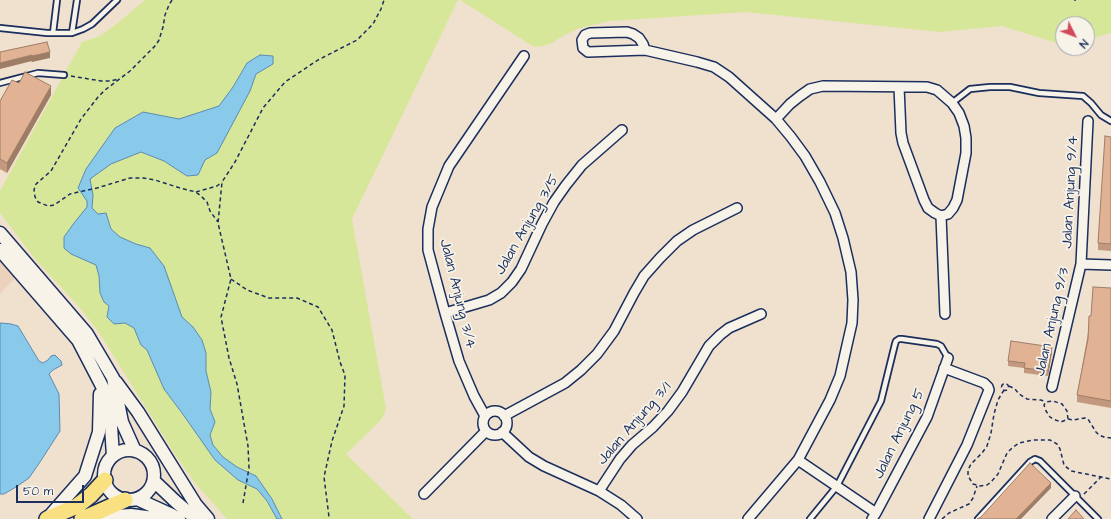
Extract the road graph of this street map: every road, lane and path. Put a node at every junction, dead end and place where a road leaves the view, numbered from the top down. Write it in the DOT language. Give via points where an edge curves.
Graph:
graph roads {
  1 [pos="57,0"];
  2 [pos="77,0"];
  3 [pos="117,0"];
  4 [pos="172,0"];
  5 [pos="384,0"];
  6 [pos="0,28"];
  7 [pos="53,33"];
  8 [pos="72,33"];
  9 [pos="644,50"];
  10 [pos="524,56"];
  11 [pos="64,74"];
  12 [pos="120,79"];
  13 [pos="0,83"];
  14 [pos="899,87"];
  15 [pos="952,103"];
  16 [pos="776,119"];
  17 [pos="1088,120"];
  18 [pos="1111,121"];
  19 [pos="622,130"];
  20 [pos="222,182"];
  21 [pos="196,192"];
  22 [pos="736,208"];
  23 [pos="941,216"];
  24 [pos="218,223"];
  25 [pos="0,233"];
  26 [pos="0,250"];
  27 [pos="1081,264"];
  28 [pos="1111,265"];
  29 [pos="231,279"];
  30 [pos="445,313"];
  31 [pos="761,314"];
  32 [pos="945,314"];
  33 [pos="948,358"];
  34 [pos="944,368"];
  35 [pos="113,378"];
  36 [pos="101,382"];
  37 [pos="1009,386"];
  38 [pos="1052,387"];
  39 [pos="1004,390"];
  40 [pos="1046,402"];
  41 [pos="485,416"];
  42 [pos="504,416"];
  43 [pos="1068,419"];
  44 [pos="486,431"];
  45 [pos="502,432"];
  46 [pos="1111,438"];
  47 [pos="135,451"];
  48 [pos="113,456"];
  49 [pos="798,460"];
  50 [pos="1101,477"];
  51 [pos="1111,479"];
  52 [pos="105,480"];
  53 [pos="154,481"];
  54 [pos="837,486"];
  55 [pos="977,486"];
  56 [pos="599,491"];
  57 [pos="424,494"];
  58 [pos="1077,498"];
  59 [pos="131,500"];
  60 [pos="243,503"];
  61 [pos="874,516"];
  62 [pos="47,519"];
  63 [pos="82,519"];
  64 [pos="89,519"];
  65 [pos="161,519"];
  66 [pos="179,519"];
  67 [pos="196,519"];
  68 [pos="208,519"];
  69 [pos="330,519"];
  70 [pos="637,519"];
  71 [pos="748,519"];
  72 [pos="810,519"];
  73 [pos="929,519"];
  74 [pos="942,519"];
  75 [pos="978,519"];
  76 [pos="1052,519"];
  77 [pos="1098,519"];
  1 -- 7 [label="lane"];
  2 -- 8 [label="lane"];
  3 -- 8 [label="lane" via="92,24"];
  4 -- 12 [label="path" via="168,5 156,45"];
  5 -- 20 [label="path" via="373,24 357,40 318,60 285,82 263,108"];
  6 -- 7 [label="lane"];
  7 -- 8 [label="lane"];
  9 -- 9 [label="street" via="588,52 583,48 582,40 590,33 627,32 639,38"];
  9 -- 16 [label="street" via="714,67"];
  10 -- 30 [label="street, Jalan Anjung 3/4" via="449,166 432,207 428,250"];
  11 -- 12 [label="path" via="111,82"];
  11 -- 13 [label="lane" via="38,72"];
  12 -- 21 [label="path" via="98,97 51,171 36,184 34,190 38,202 48,206 54,205 70,194 130,178 155,180"];
  14 -- 15 [label="street" via="928,87 937,90"];
  14 -- 16 [label="street" via="823,86 810,89"];
  14 -- 23 [label="street" via="903,143 928,208"];
  15 -- 18 [label="lane" via="970,89 1010,87 1039,93 1083,96 1101,115"];
  15 -- 23 [label="street" via="964,126 966,153 957,200 948,214"];
  16 -- 49 [label="street" via="805,156 820,182 835,213 851,272 852,323 840,376"];
  17 -- 27 [label="street, Jalan Anjung 9/4"];
  19 -- 30 [label="street, Jalan Anjung 3/5" via="582,165 566,185 554,202 512,282 489,300"];
  20 -- 21 [label="path"];
  20 -- 24 [label="path"];
  21 -- 24 [label="path" via="207,202"];
  22 -- 42 [label="street" via="693,230 660,258 644,276 614,331 581,370 565,383"];
  23 -- 32 [label="street"];
  24 -- 29 [label="path"];
  25 -- 35 [label="street" via="87,334"];
  26 -- 36 [label="street" via="78,340"];
  27 -- 28 [label="street"];
  27 -- 38 [label="street, Jalan Anjung 9/3"];
  29 -- 60 [label="path" via="221,317 248,446 249,468"];
  29 -- 69 [label="path" via="247,290 269,298 297,298 318,307 332,330 346,375 344,406 332,441 324,477"];
  30 -- 41 [label="street, Jalan Anjung 3/4" via="459,361"];
  31 -- 56 [label="street, Jalan Anjung 3/1" via="729,328 709,346 668,411 653,428 632,445"];
  33 -- 34 [label="street, Jalan Anjung 5"];
  33 -- 54 [label="lane" via="942,346 937,344 902,338 896,341 881,400"];
  34 -- 61 [label="street, Jalan Anjung 5" via="927,418"];
  34 -- 73 [label="street" via="984,384 989,390 967,445"];
  35 -- 47 [label="street" via="122,422"];
  35 -- 68 [label="street" via="138,412 196,505"];
  36 -- 48 [label="street" via="111,426"];
  36 -- 62 [label="street" via="99,432 86,476"];
  37 -- 39 [label="path" via="1008,390"];
  37 -- 39 [label="path" via="1003,384"];
  37 -- 40 [label="path" via="1027,399"];
  39 -- 55 [label="path" via="998,400 987,446 968,470 970,479"];
  40 -- 43 [label="path" via="1062,404 1067,411"];
  40 -- 43 [label="path" via="1044,405 1050,417 1061,422"];
  41 -- 42 [label="street" via="492,412"];
  41 -- 44 [label="street" via="483,424"];
  42 -- 45 [label="street" via="506,424"];
  43 -- 46 [label="path" via="1088,419 1099,435"];
  44 -- 45 [label="street" via="492,435"];
  44 -- 57 [label="street"];
  45 -- 56 [label="street" via="544,466"];
  47 -- 48 [label="street" via="124,451"];
  47 -- 53 [label="street" via="145,455 151,462"];
  48 -- 52 [label="street" via="106,467"];
  49 -- 54 [label="street"];
  49 -- 71 [label="street"];
  50 -- 51 [label="path"];
  50 -- 55 [label="path" via="1071,471 1064,465 1057,444 1050,440 1033,440 1014,446 994,480 987,485"];
  50 -- 58 [label="path"];
  52 -- 59 [label="street" via="109,490 116,496"];
  52 -- 62 [label="highway" via="77,506"];
  53 -- 59 [label="street" via="148,492"];
  53 -- 67 [label="street"];
  54 -- 61 [label="street"];
  54 -- 72 [label="lane"];
  55 -- 74 [label="path" via="968,504"];
  56 -- 70 [label="street"];
  58 -- 75 [label="lane" via="1035,460 1030,462"];
  58 -- 76 [label="street"];
  58 -- 77 [label="lane"];
  59 -- 63 [label="highway"];
  59 -- 66 [label="street"];
  64 -- 65 [label="street" via="131,515"];
}
